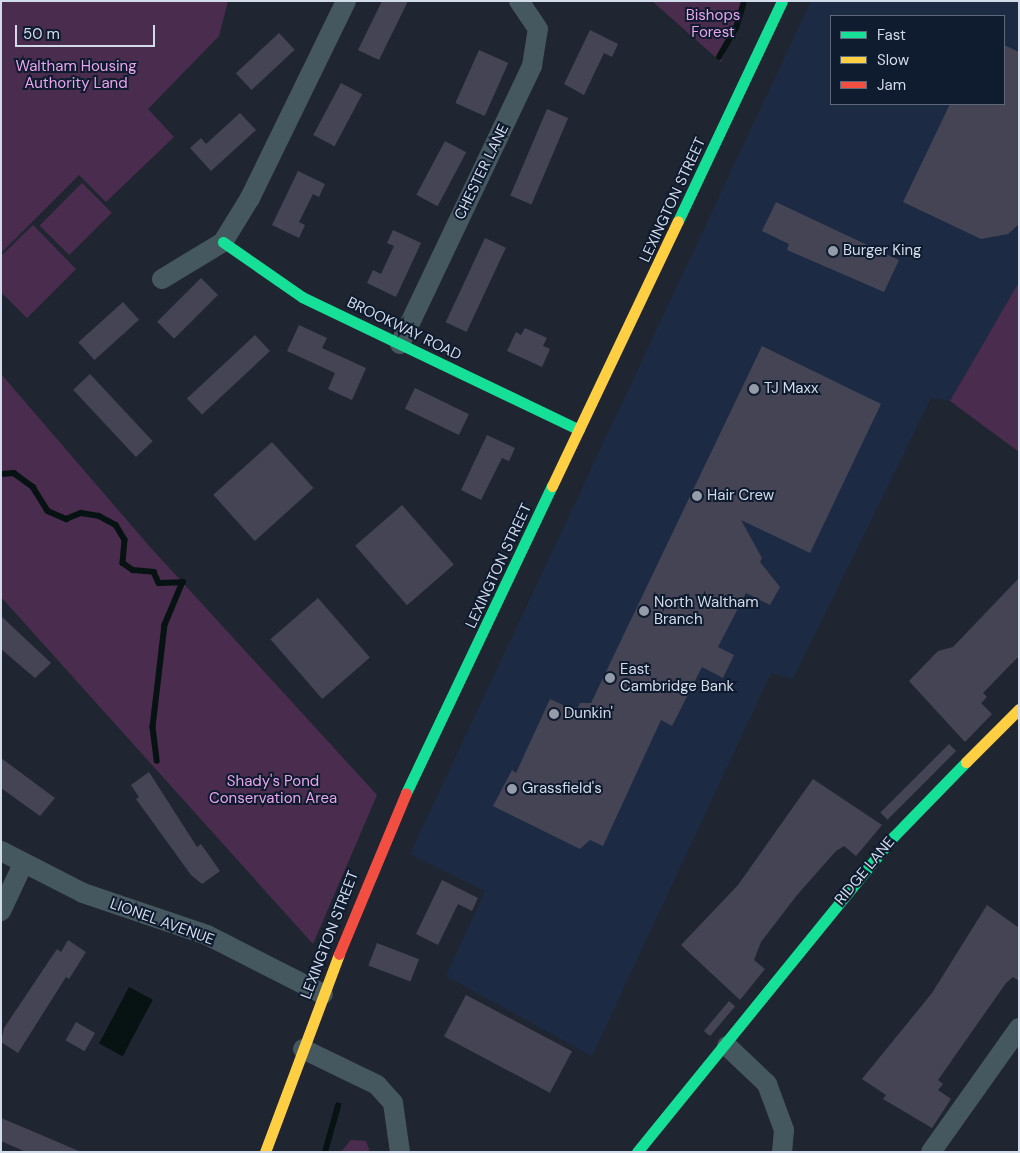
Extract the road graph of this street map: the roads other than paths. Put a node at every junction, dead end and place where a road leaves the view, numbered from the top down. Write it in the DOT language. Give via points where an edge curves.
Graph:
graph roads {
  1 [pos="346,1"];
  2 [pos="519,1"];
  3 [pos="782,1"];
  4 [pos="223,242"];
  5 [pos="162,279"];
  6 [pos="400,344"];
  7 [pos="579,430"];
  8 [pos="1019,708"];
  9 [pos="1,850"];
  10 [pos="22,864"];
  11 [pos="1,910"];
  12 [pos="323,994"];
  13 [pos="1019,1028"];
  14 [pos="727,1046"];
  15 [pos="303,1048"];
  16 [pos="265,1152"];
  17 [pos="400,1152"];
  18 [pos="637,1152"];
  19 [pos="782,1152"];
  20 [pos="931,1152"];
  1 -- 4 [label="street" via="250,198"];
  2 -- 6 [label="street, CHESTER LANE" via="538,29 532,66"];
  3 -- 7 [label="main road, LEXINGTON STREET"];
  4 -- 5 [label="street"];
  4 -- 6 [label="main road, BROOKWAY ROAD" via="286,288"];
  6 -- 7 [label="main road, BROOKWAY ROAD"];
  7 -- 12 [label="main road, LEXINGTON STREET" via="399,808"];
  8 -- 14 [label="main road, RIDGE LANE" via="893,837"];
  9 -- 10 [label="street, LIONEL AVENUE"];
  10 -- 11 [label="street"];
  10 -- 12 [label="street, LIONEL AVENUE" via="83,893 207,935"];
  12 -- 15 [label="main road, LEXINGTON STREET"];
  13 -- 20 [label="street"];
  14 -- 18 [label="main road, RIDGE LANE"];
  14 -- 19 [label="street" via="767,1084 784,1130"];
  15 -- 16 [label="main road, LEXINGTON STREET"];
  15 -- 17 [label="street" via="377,1085 393,1103"];
}
